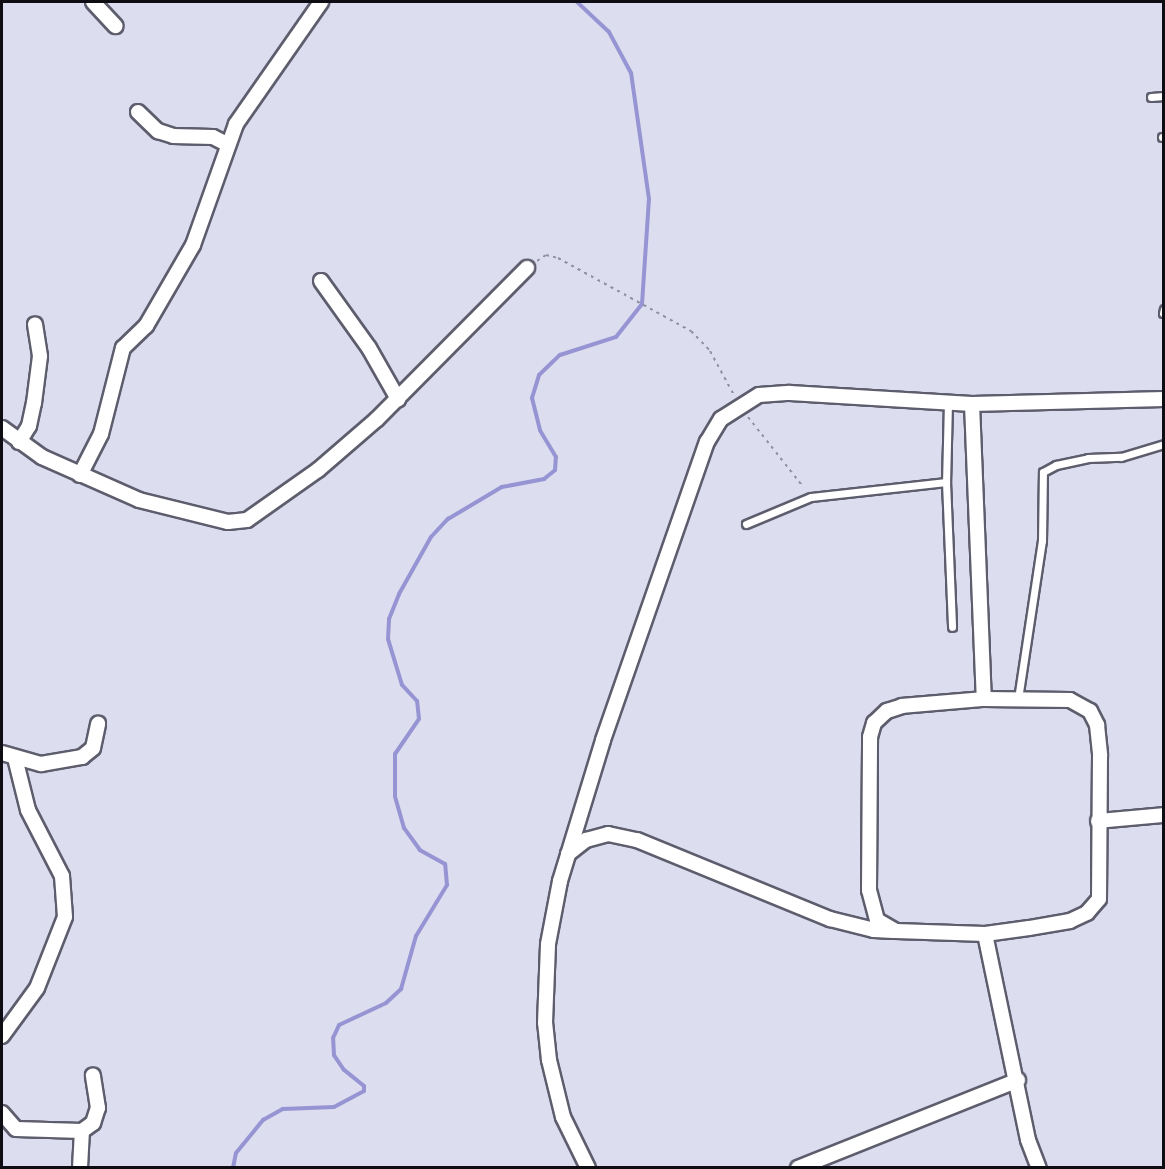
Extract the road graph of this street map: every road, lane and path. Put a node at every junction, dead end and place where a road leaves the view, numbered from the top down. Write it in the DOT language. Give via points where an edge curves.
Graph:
graph roads {
  1 [pos="93,2"];
  2 [pos="321,2"];
  3 [pos="115,26"];
  4 [pos="1164,96"];
  5 [pos="1150,97"];
  6 [pos="138,112"];
  7 [pos="227,144"];
  8 [pos="527,268"];
  9 [pos="321,281"];
  10 [pos="35,324"];
  11 [pos="398,399"];
  12 [pos="1164,399"];
  13 [pos="948,402"];
  14 [pos="972,404"];
  15 [pos="739,405"];
  16 [pos="2,428"];
  17 [pos="19,442"];
  18 [pos="1164,444"];
  19 [pos="80,475"];
  20 [pos="946,482"];
  21 [pos="811,497"];
  22 [pos="746,524"];
  23 [pos="952,627"];
  24 [pos="984,699"];
  25 [pos="1018,699"];
  26 [pos="98,724"];
  27 [pos="2,753"];
  28 [pos="15,758"];
  29 [pos="1164,815"];
  30 [pos="1098,821"];
  31 [pos="568,854"];
  32 [pos="896,931"];
  33 [pos="985,933"];
  34 [pos="2,1036"];
  35 [pos="93,1075"];
  36 [pos="1018,1080"];
  37 [pos="2,1113"];
  38 [pos="82,1131"];
  39 [pos="80,1167"];
  40 [pos="588,1167"];
  41 [pos="798,1167"];
  42 [pos="1039,1167"];
  1 -- 3 [label="street"];
  2 -- 7 [label="street" via="283,52"];
  4 -- 5 [label="lane"];
  6 -- 7 [label="street" via="158,131 173,136 213,137"];
  7 -- 19 [label="street" via="217,186 194,245 146,326 123,348 101,434"];
  8 -- 11 [label="street"];
  8 -- 15 [label="path" via="546,255 558,258 692,331 710,351"];
  9 -- 11 [label="street" via="369,348"];
  10 -- 17 [label="street" via="40,356 34,404 29,426"];
  11 -- 19 [label="street" via="318,470 247,520 228,522 185,513 138,500"];
  12 -- 14 [label="street"];
  13 -- 14 [label="street"];
  13 -- 15 [label="street" via="790,393 759,396"];
  13 -- 20 [label="lane"];
  14 -- 24 [label="street"];
  15 -- 21 [label="path"];
  15 -- 31 [label="street" via="721,419 707,441 603,740"];
  16 -- 17 [label="street"];
  17 -- 19 [label="street"];
  18 -- 25 [label="lane" via="1120,458 1088,458 1042,472 1042,540"];
  20 -- 21 [label="lane"];
  20 -- 23 [label="lane"];
  21 -- 22 [label="lane"];
  24 -- 25 [label="street"];
  24 -- 32 [label="street" via="902,706 887,711 874,723 870,737 869,890 877,920"];
  25 -- 30 [label="street" via="1070,700 1090,711 1099,736"];
  26 -- 28 [label="street" via="93,748 82,757 41,764"];
  27 -- 28 [label="street"];
  28 -- 34 [label="street" via="28,810 62,876 65,917 37,988"];
  29 -- 30 [label="street"];
  30 -- 33 [label="street" via="1102,886 1100,899 1087,913 1070,921"];
  31 -- 32 [label="street" via="586,840 608,834 637,840 830,919"];
  31 -- 40 [label="street" via="548,944 545,1023 549,1060 563,1117"];
  32 -- 33 [label="street"];
  33 -- 36 [label="street"];
  35 -- 38 [label="street" via="98,1108 93,1122"];
  36 -- 41 [label="street"];
  36 -- 42 [label="street" via="1029,1140"];
  37 -- 38 [label="street" via="16,1130"];
  38 -- 39 [label="street"];
}
